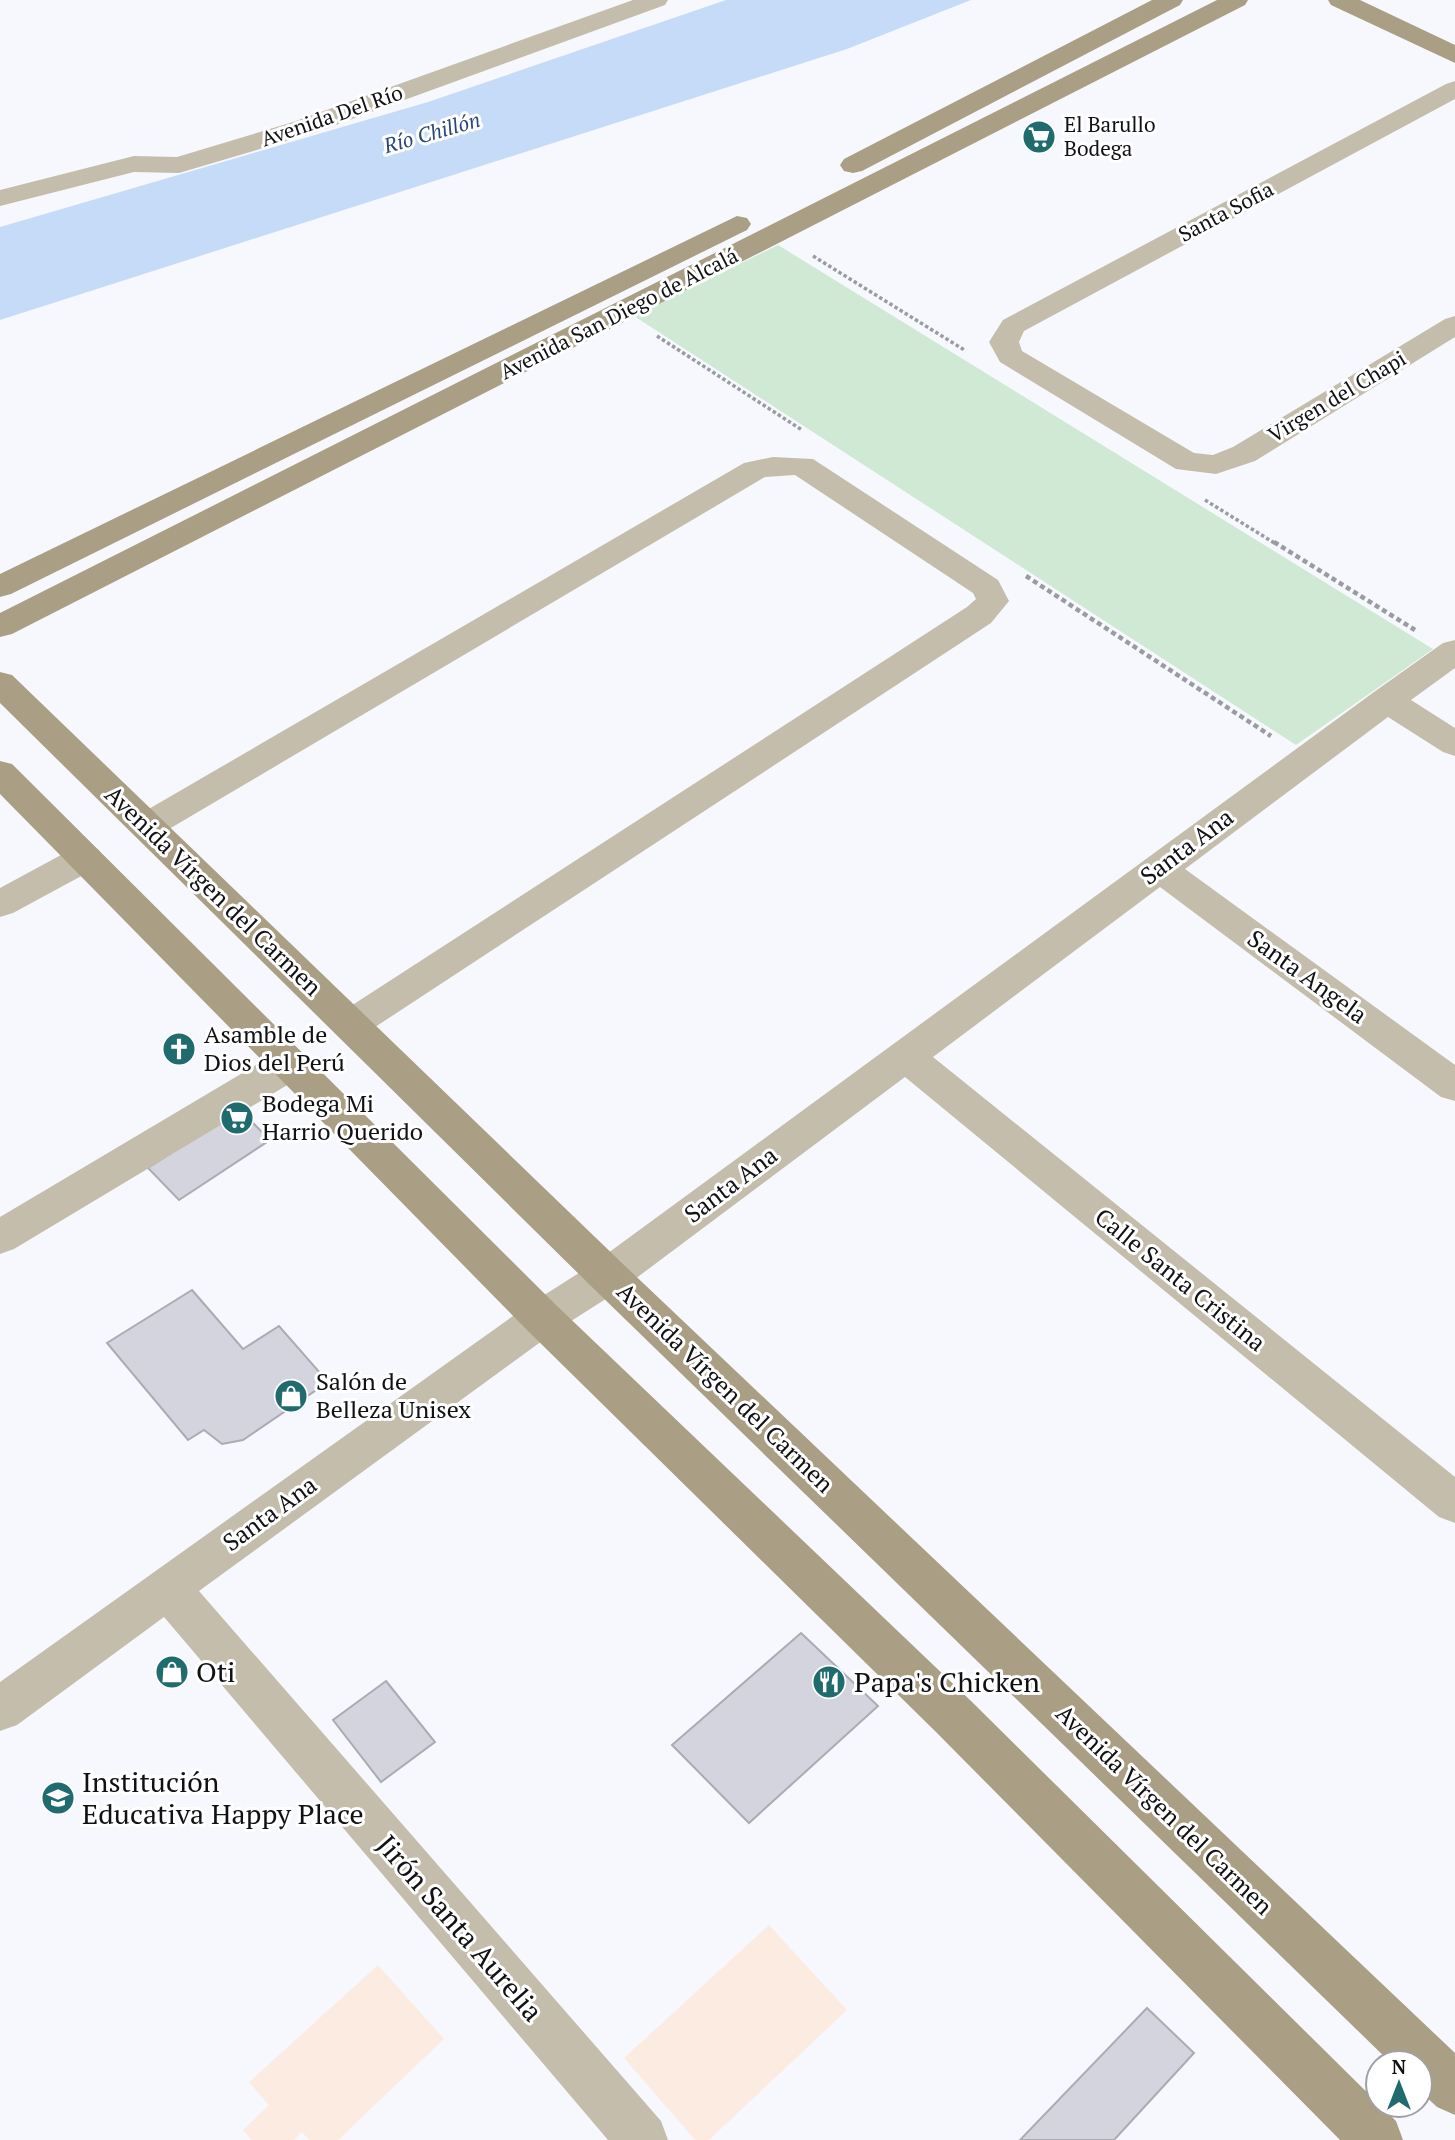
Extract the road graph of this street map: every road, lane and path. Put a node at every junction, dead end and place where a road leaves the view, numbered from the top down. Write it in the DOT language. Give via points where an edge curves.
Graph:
graph roads {
  1 [pos="656,0"];
  2 [pos="1171,0"];
  3 [pos="1236,0"];
  4 [pos="1340,0"];
  5 [pos="1455,55"];
  6 [pos="1455,89"];
  7 [pos="0,198"];
  8 [pos="679,253"];
  9 [pos="707,269"];
  10 [pos="1455,325"];
  11 [pos="1216,465"];
  12 [pos="201,489"];
  13 [pos="228,510"];
  14 [pos="0,587"];
  15 [pos="0,626"];
  16 [pos="1455,651"];
  17 [pos="0,683"];
  18 [pos="1386,700"];
  19 [pos="1455,744"];
  20 [pos="0,773"];
  21 [pos="147,826"];
  22 [pos="85,858"];
  23 [pos="1159,868"];
  24 [pos="0,904"];
  25 [pos="350,1025"];
  26 [pos="906,1056"];
  27 [pos="290,1065"];
  28 [pos="1455,1086"];
  29 [pos="0,1237"];
  30 [pos="608,1276"];
  31 [pos="542,1318"];
  32 [pos="1455,1503"];
  33 [pos="167,1588"];
  34 [pos="0,1709"];
  35 [pos="1455,2089"];
  36 [pos="642,2140"];
  37 [pos="1377,2140"];
  1 -- 7 [label="street, Avenida Del Río" via="302,128 179,166 134,164"];
  2 -- 8 [label="main road, Avenida San Diego de Alcalá"];
  3 -- 9 [label="main road, Avenida San Diego de Alcalá"];
  4 -- 5 [label="main road"];
  6 -- 11 [label="street, Santa Sofia" via="1013,327 1004,342 1010,356 1187,462"];
  8 -- 9 [label="main road"];
  8 -- 12 [label="main road, Avenida San Diego de Alcalá"];
  9 -- 13 [label="main road, Avenida San Diego de Alcalá"];
  10 -- 11 [label="street, Virgen del Chapi" via="1244,454"];
  12 -- 13 [label="main road"];
  12 -- 14 [label="main road, Avenida San Diego de Alcalá"];
  13 -- 15 [label="main road, Avenida San Diego de Alcalá"];
  16 -- 18 [label="street, Santa Ana"];
  17 -- 21 [label="main road, Avenida Vírgen del Carmen"];
  18 -- 19 [label="street"];
  18 -- 23 [label="street, Santa Ana"];
  20 -- 22 [label="main road"];
  21 -- 25 [label="main road, Avenida Vírgen del Carmen"];
  21 -- 25 [label="street" via="755,470 802,466 987,587 993,601 979,615"];
  22 -- 24 [label="street"];
  22 -- 27 [label="main road"];
  23 -- 26 [label="street, Santa Ana"];
  23 -- 28 [label="street, Santa Angela"];
  25 -- 30 [label="main road, Avenida Vírgen del Carmen"];
  26 -- 30 [label="street, Santa Ana"];
  26 -- 32 [label="street, Calle Santa Cristina"];
  27 -- 29 [label="street"];
  27 -- 31 [label="main road"];
  30 -- 31 [label="street, Santa Ana"];
  30 -- 35 [label="main road, Avenida Vírgen del Carmen"];
  31 -- 33 [label="street, Santa Ana"];
  31 -- 37 [label="main road" via="953,1716"];
  33 -- 34 [label="street, Santa Ana"];
  33 -- 36 [label="street, Jirón Santa Aurelia"];
}
